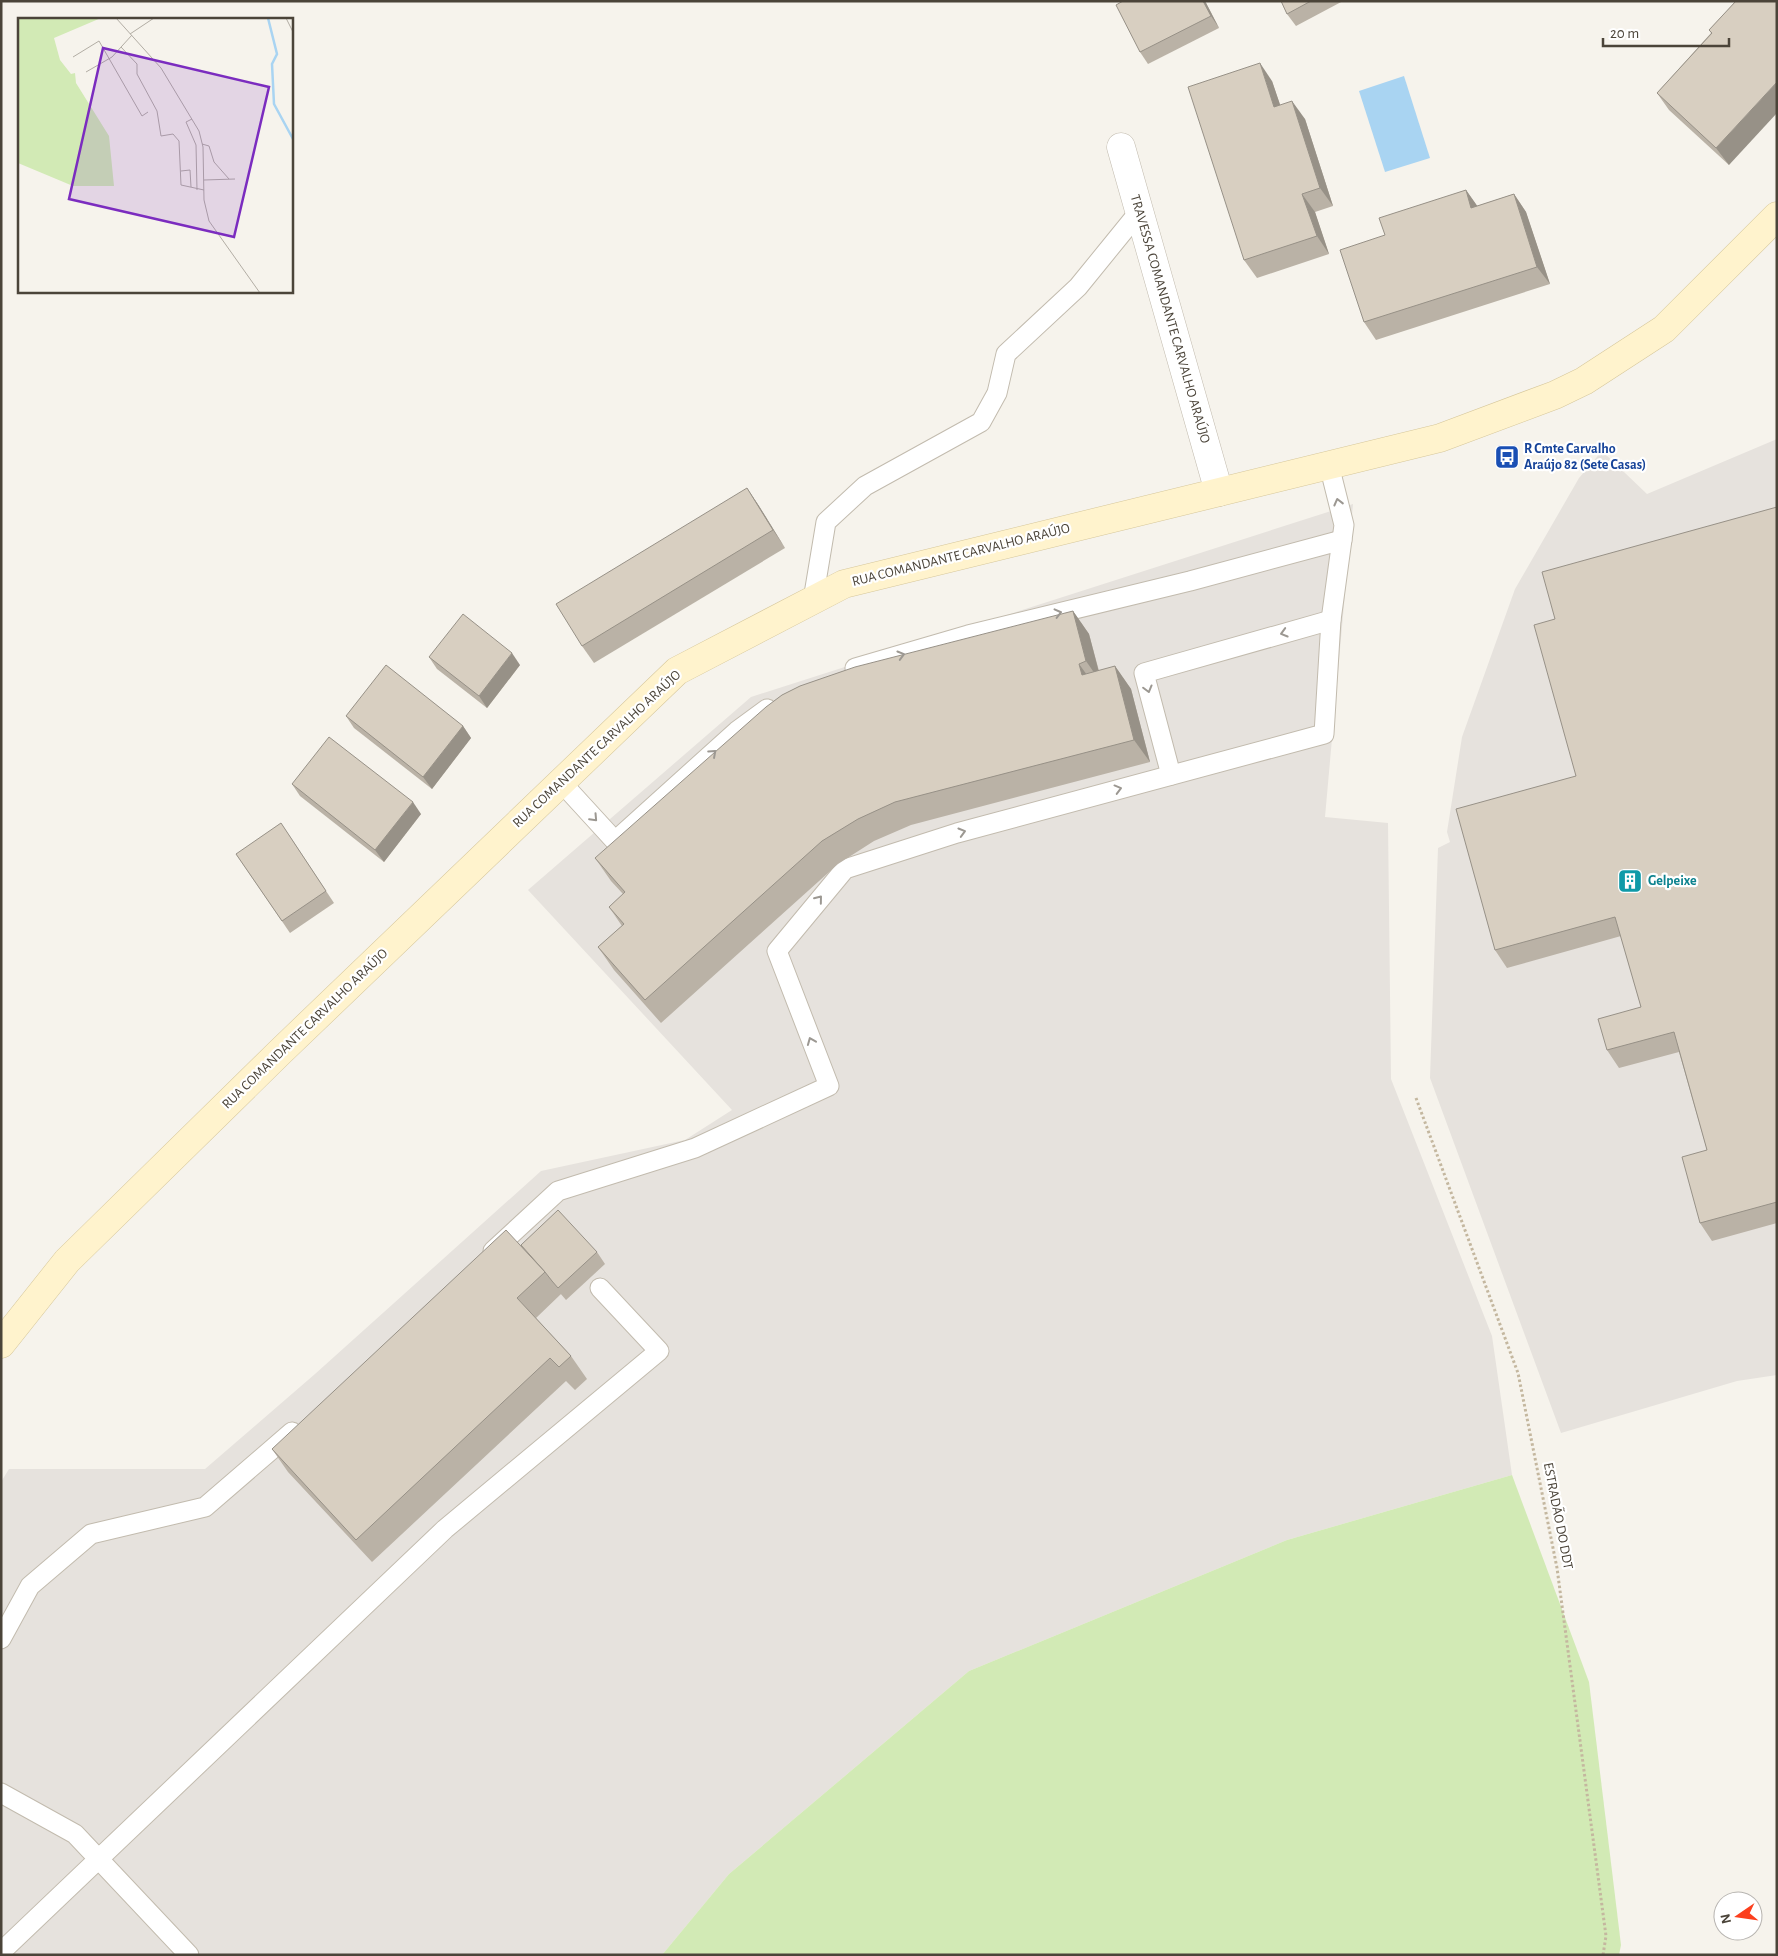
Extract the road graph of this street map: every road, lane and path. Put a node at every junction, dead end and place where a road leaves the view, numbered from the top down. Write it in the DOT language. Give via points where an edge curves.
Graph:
graph roads {
  1 [pos="1121,147"];
  2 [pos="1139,212"];
  3 [pos="1777,216"];
  4 [pos="1329,465"];
  5 [pos="1219,492"];
  6 [pos="1342,540"];
  7 [pos="814,600"];
  8 [pos="1331,620"];
  9 [pos="841,673"];
  10 [pos="785,698"];
  11 [pos="1171,775"];
  12 [pos="561,782"];
  13 [pos="1416,1098"];
  14 [pos="478,1265"];
  15 [pos="600,1288"];
  16 [pos="1,1344"];
  17 [pos="302,1423"];
  18 [pos="1,1639"];
  19 [pos="1,1793"];
  20 [pos="100,1860"];
  21 [pos="1,1952"];
  22 [pos="189,1955"];
  23 [pos="1603,1955"];
  1 -- 2 [label="street, TRAVESSA COMANDANTE CARVALHO ARAÚJO"];
  2 -- 5 [label="street, TRAVESSA COMANDANTE CARVALHO ARAÚJO"];
  2 -- 7 [label="lane" via="1078,287 1006,354 997,392 981,422 865,486 826,522"];
  3 -- 4 [label="main road, RUA COMANDANTE CARVALHO ARAÚJO" via="1664,329 1584,381 1555,396 1440,438"];
  4 -- 5 [label="main road, RUA COMANDANTE CARVALHO ARAÚJO"];
  6 -- 4 [label="lane, one-way" via="1344,525"];
  5 -- 7 [label="main road, RUA COMANDANTE CARVALHO ARAÚJO" via="844,584"];
  6 -- 8 [label="lane"];
  9 -- 6 [label="lane, one-way" via="968,635"];
  7 -- 12 [label="main road, RUA COMANDANTE CARVALHO ARAÚJO" via="676,671"];
  8 -- 11 [label="lane" via="1324,734"];
  8 -- 11 [label="lane, one-way" via="1144,674"];
  12 -- 10 [label="lane, one-way" via="615,840 737,731"];
  14 -- 11 [label="lane, one-way" via="558,1192 695,1148 829,1086 777,951 844,868 957,833"];
  12 -- 16 [label="main road, RUA COMANDANTE CARVALHO ARAÚJO" via="67,1261"];
  13 -- 23 [label="path, ESTRADÃO DO DDT" via="1518,1373 1557,1568 1606,1936"];
  15 -- 20 [label="lane" via="659,1351 445,1529"];
  17 -- 18 [label="lane" via="205,1507 91,1534 30,1586"];
  19 -- 20 [label="lane" via="75,1834"];
  20 -- 21 [label="lane"];
  20 -- 22 [label="lane"];
}
